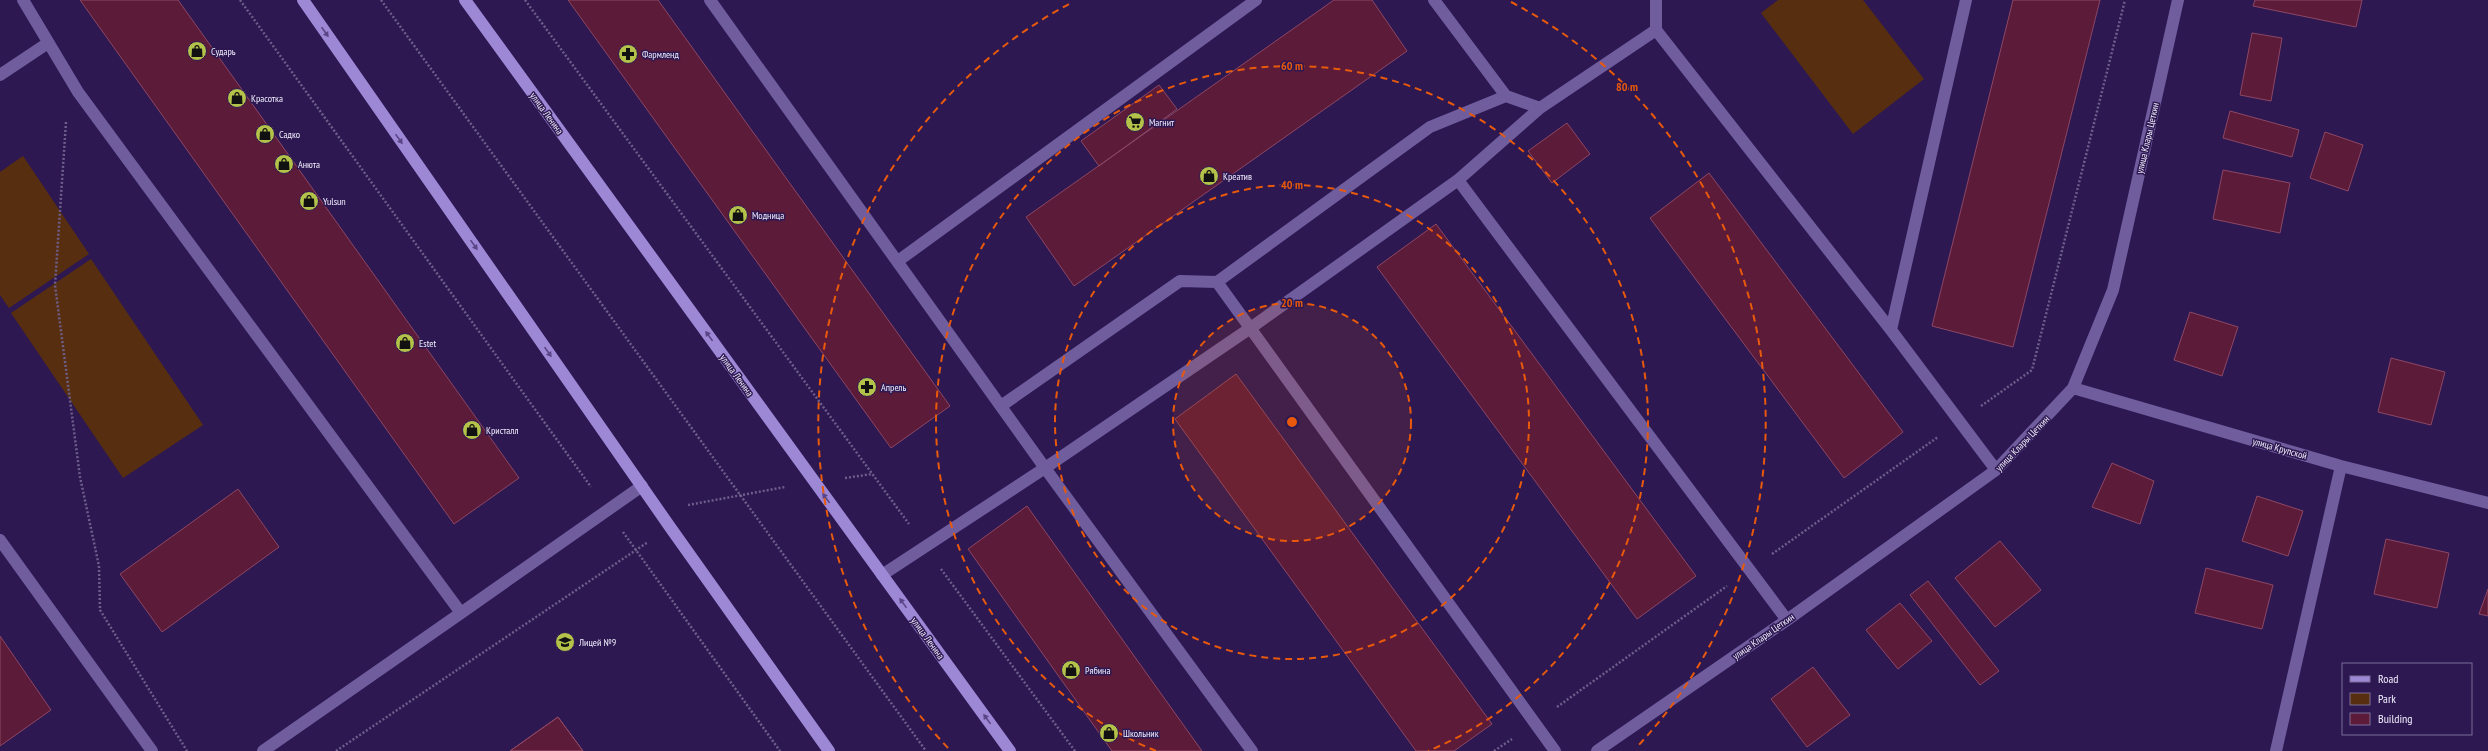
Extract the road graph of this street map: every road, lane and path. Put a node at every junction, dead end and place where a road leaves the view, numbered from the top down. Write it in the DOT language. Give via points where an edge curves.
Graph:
graph roads {
  1 [pos="23,0"];
  2 [pos="240,0"];
  3 [pos="303,0"];
  4 [pos="381,0"];
  5 [pos="465,0"];
  6 [pos="525,0"];
  7 [pos="710,0"];
  8 [pos="1256,0"];
  9 [pos="1434,0"];
  10 [pos="1656,0"];
  11 [pos="1966,0"];
  12 [pos="2125,0"];
  13 [pos="2178,0"];
  14 [pos="1656,30"];
  15 [pos="48,43"];
  16 [pos="0,75"];
  17 [pos="78,92"];
  18 [pos="1506,96"];
  19 [pos="1540,108"];
  20 [pos="1458,180"];
  21 [pos="898,261"];
  22 [pos="1217,282"];
  23 [pos="1252,327"];
  24 [pos="1891,330"];
  25 [pos="2073,388"];
  26 [pos="1001,406"];
  27 [pos="1960,421"];
  28 [pos="2342,466"];
  29 [pos="1045,468"];
  30 [pos="1996,470"];
  31 [pos="872,474"];
  32 [pos="816,483"];
  33 [pos="642,486"];
  34 [pos="592,488"];
  35 [pos="740,494"];
  36 [pos="2488,503"];
  37 [pos="659,511"];
  38 [pos="619,527"];
  39 [pos="670,527"];
  40 [pos="0,540"];
  41 [pos="925,546"];
  42 [pos="1750,570"];
  43 [pos="882,574"];
  44 [pos="461,612"];
  45 [pos="1787,620"];
  46 [pos="1535,722"];
  47 [pos="152,751"];
  48 [pos="187,751"];
  49 [pos="263,751"];
  50 [pos="336,751"];
  51 [pos="780,751"];
  52 [pos="829,751"];
  53 [pos="926,751"];
  54 [pos="1010,751"];
  55 [pos="1075,751"];
  56 [pos="1252,751"];
  57 [pos="1494,751"];
  58 [pos="1555,751"];
  59 [pos="1597,751"];
  60 [pos="2276,751"];
  1 -- 15 [label="street"];
  2 -- 34 [label="path"];
  3 -- 33 [label="main road, one-way"];
  4 -- 35 [label="path"];
  32 -- 5 [label="main road, улица Ленина, one-way"];
  6 -- 31 [label="path"];
  7 -- 21 [label="street"];
  8 -- 21 [label="street"];
  9 -- 18 [label="street"];
  10 -- 14 [label="street"];
  11 -- 24 [label="street"];
  12 -- 27 [label="path" via="2032,370"];
  13 -- 25 [label="street, улица Клары Цеткин" via="2113,290"];
  14 -- 19 [label="street"];
  14 -- 24 [label="street"];
  15 -- 16 [label="street"];
  15 -- 17 [label="street"];
  17 -- 44 [label="street"];
  17 -- 48 [label="path" via="65,127 55,285 80,478 98,566 100,610"];
  18 -- 19 [label="street"];
  18 -- 22 [label="street" via="1430,127"];
  19 -- 20 [label="street"];
  20 -- 23 [label="street"];
  20 -- 42 [label="street"];
  21 -- 26 [label="street"];
  22 -- 23 [label="street"];
  22 -- 26 [label="street" via="1180,281"];
  23 -- 29 [label="street"];
  23 -- 46 [label="street"];
  24 -- 27 [label="street"];
  25 -- 28 [label="street, улица Крупской"];
  25 -- 30 [label="street, улица Клары Цеткин"];
  26 -- 29 [label="street"];
  27 -- 30 [label="street"];
  27 -- 42 [label="path"];
  28 -- 36 [label="street, улица Крупской"];
  28 -- 60 [label="street"];
  29 -- 41 [label="street"];
  29 -- 56 [label="street"];
  30 -- 45 [label="street, улица Клары Цеткин"];
  31 -- 32 [label="path"];
  31 -- 41 [label="path"];
  32 -- 35 [label="path"];
  43 -- 32 [label="main road, улица Ленина, one-way"];
  33 -- 37 [label="main road"];
  33 -- 44 [label="street"];
  35 -- 37 [label="path"];
  35 -- 53 [label="path"];
  37 -- 39 [label="main road"];
  38 -- 51 [label="path"];
  39 -- 50 [label="path"];
  39 -- 52 [label="main road"];
  40 -- 47 [label="street"];
  41 -- 43 [label="street"];
  41 -- 55 [label="path"];
  42 -- 45 [label="street"];
  42 -- 46 [label="path"];
  54 -- 43 [label="main road, улица Ленина, one-way"];
  44 -- 49 [label="street"];
  45 -- 59 [label="street, улица Клары Цеткин"];
  46 -- 57 [label="path"];
  46 -- 58 [label="street"];
}
